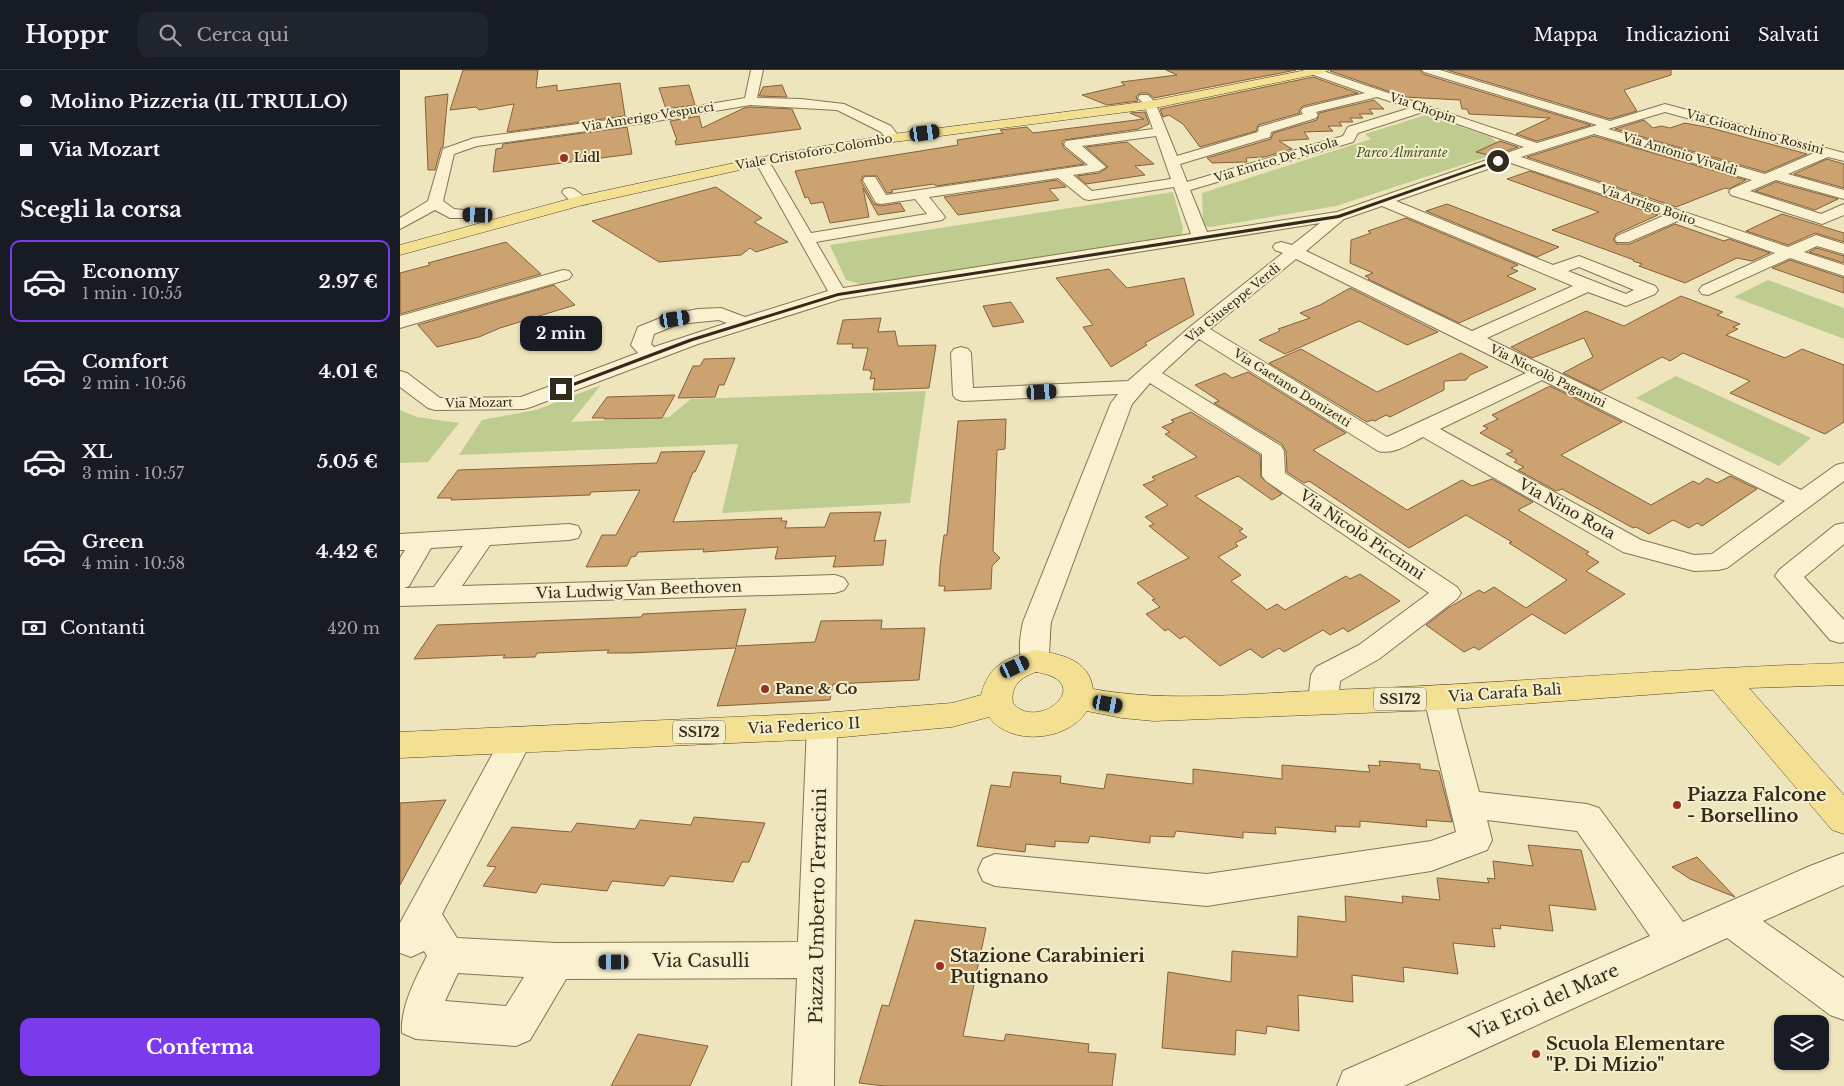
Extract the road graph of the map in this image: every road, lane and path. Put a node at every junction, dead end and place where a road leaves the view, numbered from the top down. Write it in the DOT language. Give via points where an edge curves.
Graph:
graph roads {
  1 [pos="757,70"];
  2 [pos="1283,70"];
  3 [pos="1428,70"];
  4 [pos="1316,71"];
  5 [pos="1378,93"];
  6 [pos="750,101"];
  7 [pos="1147,102"];
  8 [pos="1424,108"];
  9 [pos="1665,108"];
  10 [pos="1604,127"];
  11 [pos="1160,132"];
  12 [pos="890,133"];
  13 [pos="1537,147"];
  14 [pos="1828,152"];
  15 [pos="1844,156"];
  16 [pos="1508,157"];
  17 [pos="762,161"];
  18 [pos="1172,162"];
  19 [pos="1061,173"];
  20 [pos="1770,177"];
  21 [pos="870,180"];
  22 [pos="1181,185"];
  23 [pos="569,192"];
  24 [pos="919,194"];
  25 [pos="1844,195"];
  26 [pos="582,201"];
  27 [pos="1383,201"];
  28 [pos="435,203"];
  29 [pos="1844,209"];
  30 [pos="478,215"];
  31 [pos="1678,215"];
  32 [pos="1339,216"];
  33 [pos="400,224"];
  34 [pos="1235,233"];
  35 [pos="400,237"];
  36 [pos="1201,238"];
  37 [pos="806,239"];
  38 [pos="1624,239"];
  39 [pos="1844,249"];
  40 [pos="400,250"];
  41 [pos="1295,252"];
  42 [pos="1788,252"];
  43 [pos="1554,270"];
  44 [pos="1844,271"];
  45 [pos="562,275"];
  46 [pos="1589,285"];
  47 [pos="1708,290"];
  48 [pos="838,294"];
  49 [pos="400,322"];
  50 [pos="745,323"];
  51 [pos="1198,330"];
  52 [pos="1472,338"];
  53 [pos="961,353"];
  54 [pos="651,355"];
  55 [pos="1541,372"];
  56 [pos="400,376"];
  57 [pos="1142,381"];
  58 [pos="1425,429"];
  59 [pos="1844,470"];
  60 [pos="1802,500"];
  61 [pos="1844,531"];
  62 [pos="569,532"];
  63 [pos="482,538"];
  64 [pos="412,541"];
  65 [pos="400,580"];
  66 [pos="835,584"];
  67 [pos="442,596"];
  68 [pos="400,597"];
  69 [pos="1843,634"];
  70 [pos="1035,661"];
  71 [pos="1844,674"];
  72 [pos="1721,678"];
  73 [pos="1079,698"];
  74 [pos="1438,698"];
  75 [pos="1322,702"];
  76 [pos="997,704"];
  77 [pos="822,726"];
  78 [pos="516,740"];
  79 [pos="400,745"];
  80 [pos="1466,804"];
  81 [pos="1844,819"];
  82 [pos="1844,869"];
  83 [pos="995,870"];
  84 [pos="1731,919"];
  85 [pos="1676,943"];
  86 [pos="447,955"];
  87 [pos="816,960"];
  88 [pos="556,961"];
  89 [pos="1844,1000"];
  90 [pos="813,1086"];
  91 [pos="1358,1086"];
  1 -- 6 [label="street"];
  2 -- 7 [label="main road, Viale Cristoforo Colombo"];
  3 -- 10 [label="street"];
  4 -- 5 [label="street, Via Chopin"];
  4 -- 7 [label="main road, Viale Cristoforo Colombo"];
  5 -- 8 [label="street, Via Chopin"];
  5 -- 18 [label="street" via="1306,111 1312,116"];
  6 -- 12 [label="street, Via Amerigo Vespucci" via="840,107"];
  6 -- 28 [label="street, Via Amerigo Vespucci" via="474,142 448,152"];
  7 -- 11 [label="street"];
  7 -- 12 [label="main road, Viale Cristoforo Colombo"];
  8 -- 13 [label="street, Via Chopin"];
  8 -- 22 [label="street, Via Enrico De Nicola" via="1353,130 1348,139"];
  9 -- 10 [label="street, Via Giuseppe Verdi"];
  9 -- 14 [label="street, Via Gioacchino Rossini"];
  10 -- 13 [label="street, Via Giuseppe Verdi"];
  10 -- 20 [label="street, Via Antonio Vivaldi"];
  11 -- 18 [label="street"];
  11 -- 19 [label="street" via="1071,144 1099,167"];
  12 -- 17 [label="main road, Viale Cristoforo Colombo"];
  12 -- 23 [label="main road, Viale Cristoforo Colombo" via="729,157"];
  13 -- 16 [label="street, Via Giuseppe Verdi"];
  14 -- 15 [label="street, Via Gioacchino Rossini"];
  14 -- 20 [label="street"];
  16 -- 27 [label="street, Via Giuseppe Verdi"];
  16 -- 31 [label="street, Via Arrigo Boito"];
  17 -- 26 [label="main road, Viale Cristoforo Colombo"];
  17 -- 37 [label="street"];
  18 -- 22 [label="street"];
  19 -- 22 [label="street, Via Enrico De Nicola" via="1089,196"];
  19 -- 24 [label="street"];
  20 -- 25 [label="street, Via Antonio Vivaldi"];
  20 -- 29 [label="street" via="1736,192 1822,219"];
  21 -- 24 [label="street" via="881,200"];
  22 -- 36 [label="street"];
  23 -- 26 [label="street"];
  23 -- 30 [label="main road, Viale Cristoforo Colombo"];
  24 -- 37 [label="street" via="938,217"];
  26 -- 40 [label="main road, Viale Cristoforo Colombo"];
  27 -- 32 [label="street, Via Giuseppe Verdi"];
  27 -- 43 [label="street"];
  28 -- 30 [label="street" via="450,213"];
  28 -- 33 [label="street"];
  30 -- 35 [label="main road, Viale Cristoforo Colombo"];
  31 -- 38 [label="street"];
  31 -- 42 [label="street, Via Arrigo Boito"];
  32 -- 34 [label="street, Via Mozart"];
  32 -- 41 [label="street, Via Giuseppe Verdi"];
  34 -- 36 [label="street, Via Mozart"];
  34 -- 41 [label="street, Via Niccolò Paganini"];
  36 -- 48 [label="street, Via Mozart"];
  37 -- 48 [label="street"];
  39 -- 42 [label="street" via="1816,240"];
  41 -- 51 [label="street, Via Giuseppe Verdi"];
  41 -- 52 [label="street, Via Niccolò Paganini"];
  42 -- 44 [label="street, Via Arrigo Boito"];
  42 -- 47 [label="street"];
  43 -- 46 [label="street"];
  43 -- 46 [label="street" via="1579,261 1649,290 1626,300"];
  45 -- 49 [label="street"];
  46 -- 52 [label="street"];
  48 -- 50 [label="street, Via Mozart"];
  50 -- 54 [label="street, Via Mozart"];
  50 -- 54 [label="street" via="721,314 675,319 646,331 642,345"];
  51 -- 57 [label="street, Via Giuseppe Verdi"];
  51 -- 58 [label="street, Via Gaetano Donizetti" via="1386,446"];
  52 -- 55 [label="street, Via Niccolò Paganini"];
  53 -- 57 [label="street" via="963,395"];
  54 -- 56 [label="street, Via Mozart" via="524,402 435,404"];
  55 -- 58 [label="street"];
  55 -- 60 [label="street, Via Niccolò Paganini"];
  57 -- 70 [label="street, Via Giuseppe Verdi" via="1122,403 1037,622"];
  57 -- 75 [label="street, Via Nicolò Piccinni" via="1273,451 1274,476 1448,593 1369,652 1326,675"];
  58 -- 60 [label="street, Via Nino Rota" via="1632,546 1694,563 1718,562"];
  59 -- 60 [label="street"];
  61 -- 69 [label="street" via="1788,576"];
  62 -- 63 [label="street"];
  63 -- 64 [label="street"];
  63 -- 67 [label="street"];
  64 -- 65 [label="street"];
  66 -- 67 [label="street, Via Ludwig Van Beethoven"];
  67 -- 68 [label="street, Via Ludwig Van Beethoven"];
  70 -- 73 [label="main road" via="1056,663 1066,668 1078,681"];
  70 -- 76 [label="main road" via="1015,667 1001,680 997,687"];
  71 -- 72 [label="main road, SS172"];
  72 -- 74 [label="main road, Via Carafa Balì / SS172"];
  72 -- 81 [label="main road"];
  73 -- 75 [label="main road, Via Carafa Balì / SS172" via="1154,709"];
  73 -- 76 [label="main road" via="1066,715 1044,724 1010,718"];
  74 -- 75 [label="main road, Via Carafa Balì / SS172"];
  74 -- 80 [label="street"];
  76 -- 77 [label="main road, Via Federico II / SS172" via="952,715"];
  77 -- 78 [label="main road, Via Federico II / SS172"];
  77 -- 87 [label="street, Piazza Umberto Terracini"];
  78 -- 79 [label="main road, Via Federico II / SS172"];
  78 -- 86 [label="street" via="415,929 430,928"];
  80 -- 83 [label="street" via="1476,840 1431,856 1207,890"];
  80 -- 85 [label="street" via="1587,818"];
  82 -- 84 [label="street, Via Eroi del Mare"];
  84 -- 85 [label="street, Via Eroi del Mare"];
  84 -- 89 [label="street"];
  85 -- 91 [label="street, Via Eroi del Mare"];
  86 -- 88 [label="street, Via Casulli"];
  86 -- 88 [label="street" via="416,1019 516,1026"];
  87 -- 88 [label="street, Via Casulli"];
  87 -- 90 [label="street, Piazza Umberto Terracini"];
}
